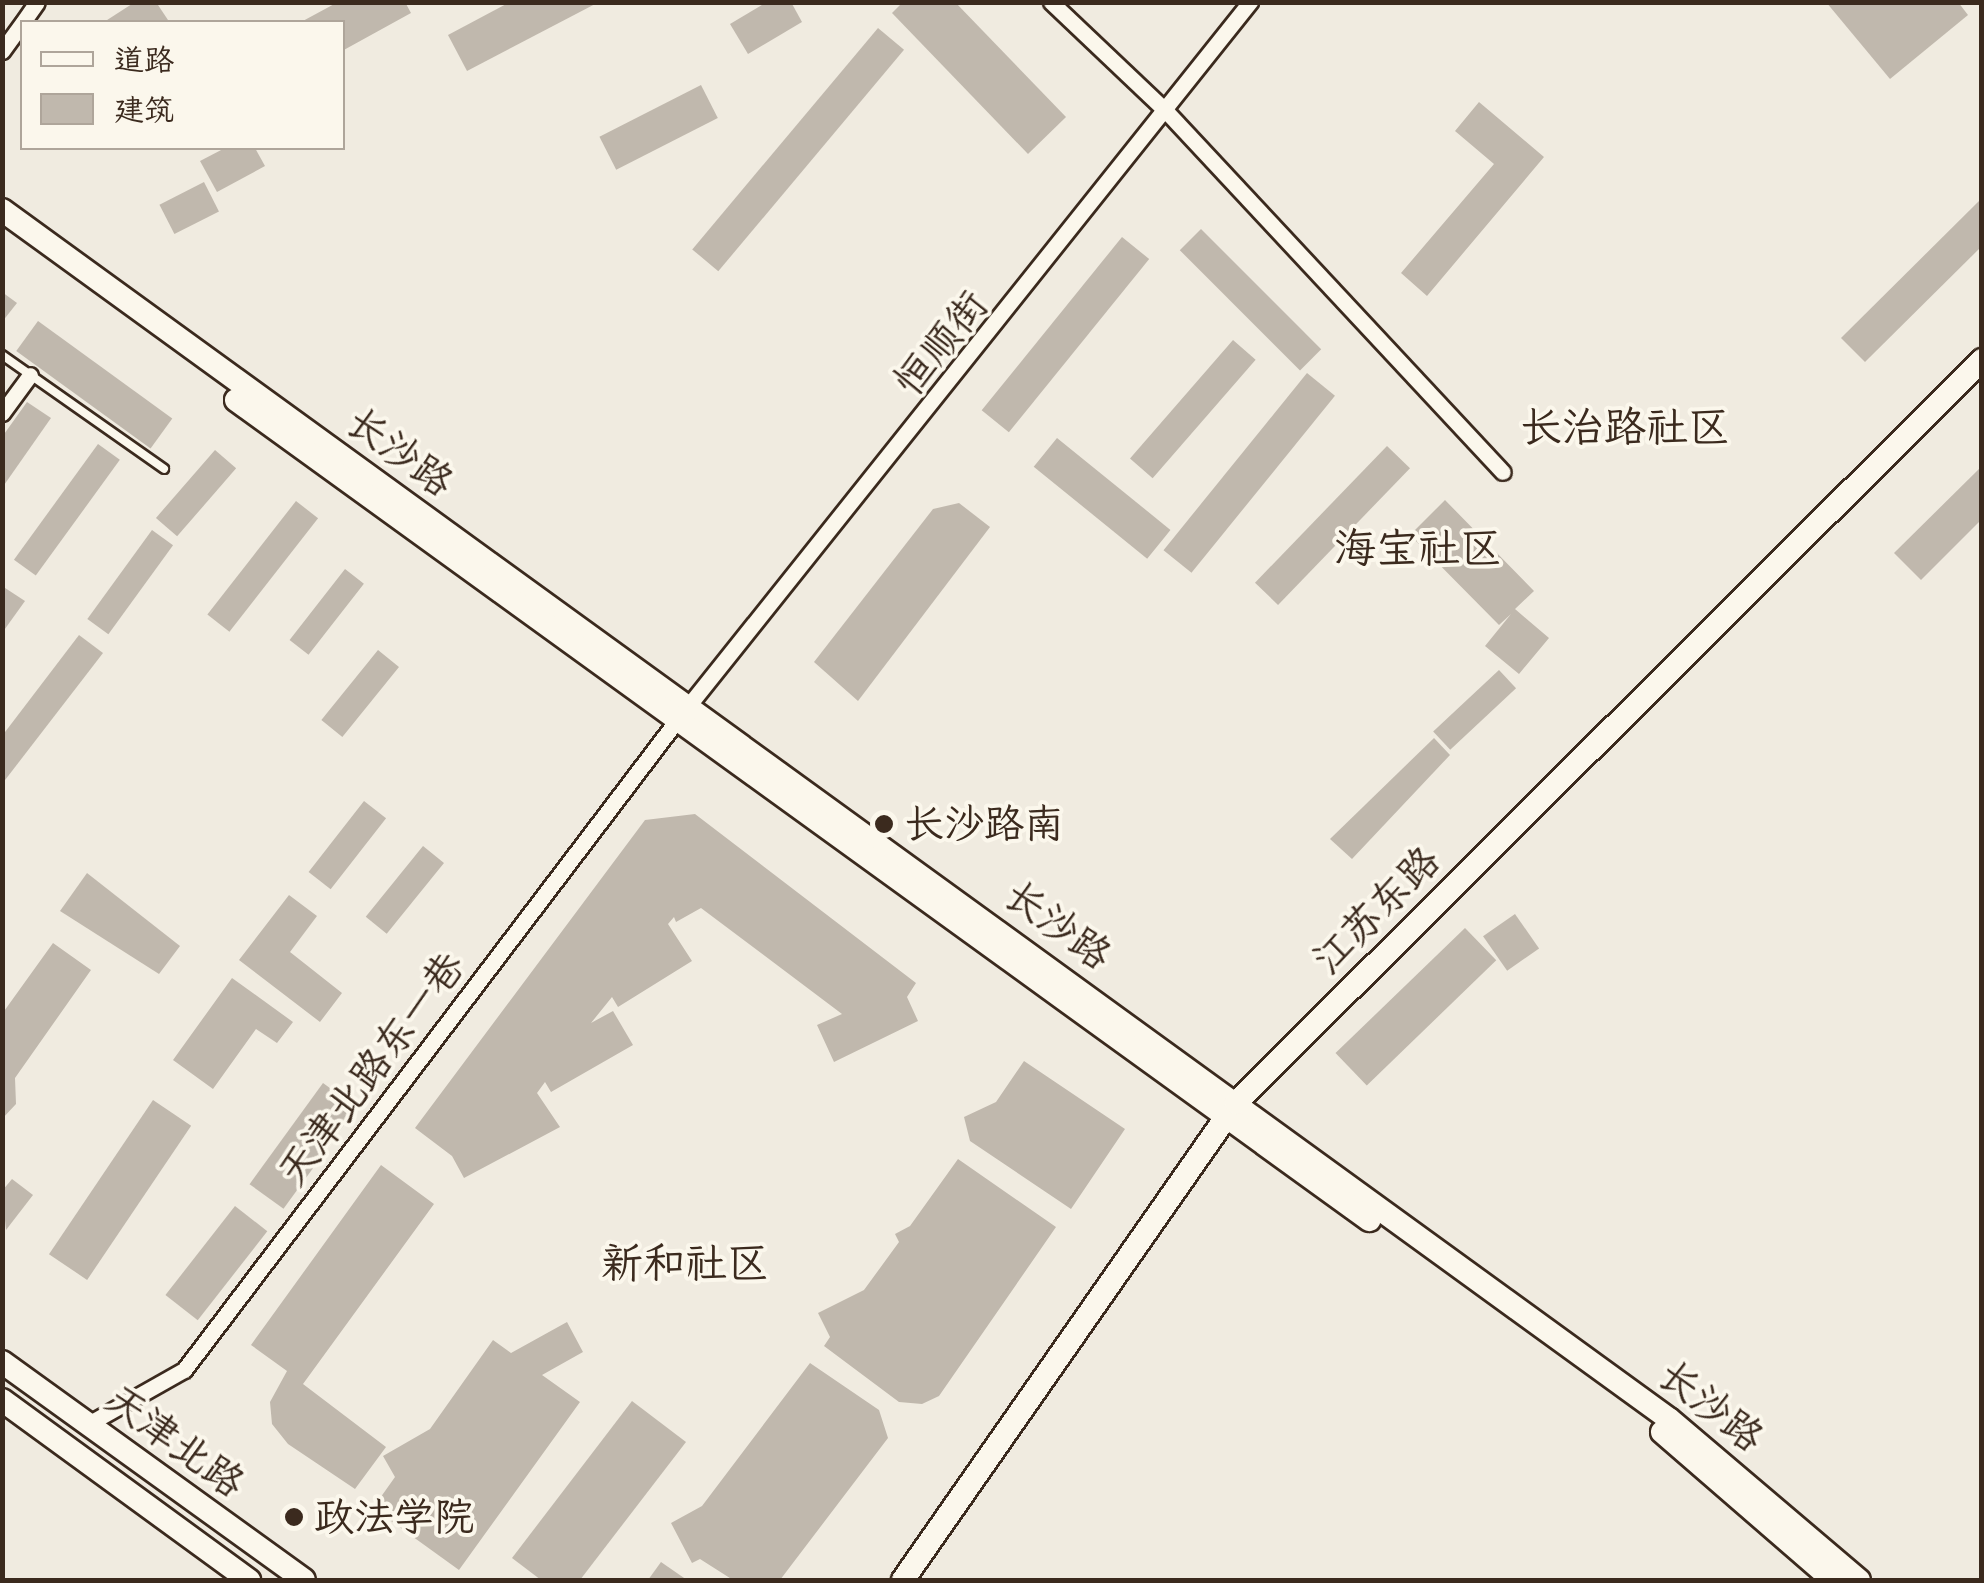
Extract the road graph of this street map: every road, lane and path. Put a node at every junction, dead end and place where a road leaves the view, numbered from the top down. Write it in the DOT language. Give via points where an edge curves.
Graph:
graph roads {
  1 [pos="1051,2"];
  2 [pos="1250,2"];
  3 [pos="20,27"];
  4 [pos="2,51"];
  5 [pos="1167,112"];
  6 [pos="2,210"];
  7 [pos="2,228"];
  8 [pos="2,355"];
  9 [pos="1982,360"];
  10 [pos="30,375"];
  11 [pos="2,412"];
  12 [pos="164,468"];
  13 [pos="1504,472"];
  14 [pos="683,713"];
  15 [pos="1231,1110"];
  16 [pos="2,1362"];
  17 [pos="2,1400"];
  18 [pos="88,1424"];
  19 [pos="249,1580"];
  20 [pos="304,1580"];
  21 [pos="903,1580"];
  22 [pos="1833,1580"];
  23 [pos="1860,1580"];
  1 -- 5 [label="street"];
  2 -- 5 [label="street, 恒顺街"];
  3 -- 4 [label="street"];
  5 -- 13 [label="street"];
  5 -- 14 [label="street, 恒顺街"];
  6 -- 14 [label="street, 长沙路"];
  7 -- 14 [label="street, 长沙路"];
  8 -- 10 [label="lane"];
  9 -- 15 [label="street, 江苏东路"];
  10 -- 11 [label="street"];
  10 -- 12 [label="lane"];
  14 -- 15 [label="street, 长沙路"];
  14 -- 18 [label="street, 天津北路东一巷" via="184,1370"];
  15 -- 21 [label="street, 江苏东路"];
  15 -- 22 [label="street, 长沙路" via="1660,1431"];
  15 -- 23 [label="street, 长沙路" via="1669,1419"];
  16 -- 18 [label="street, 天津北路"];
  17 -- 19 [label="street, 天津北路"];
  18 -- 20 [label="street, 天津北路"];
}
